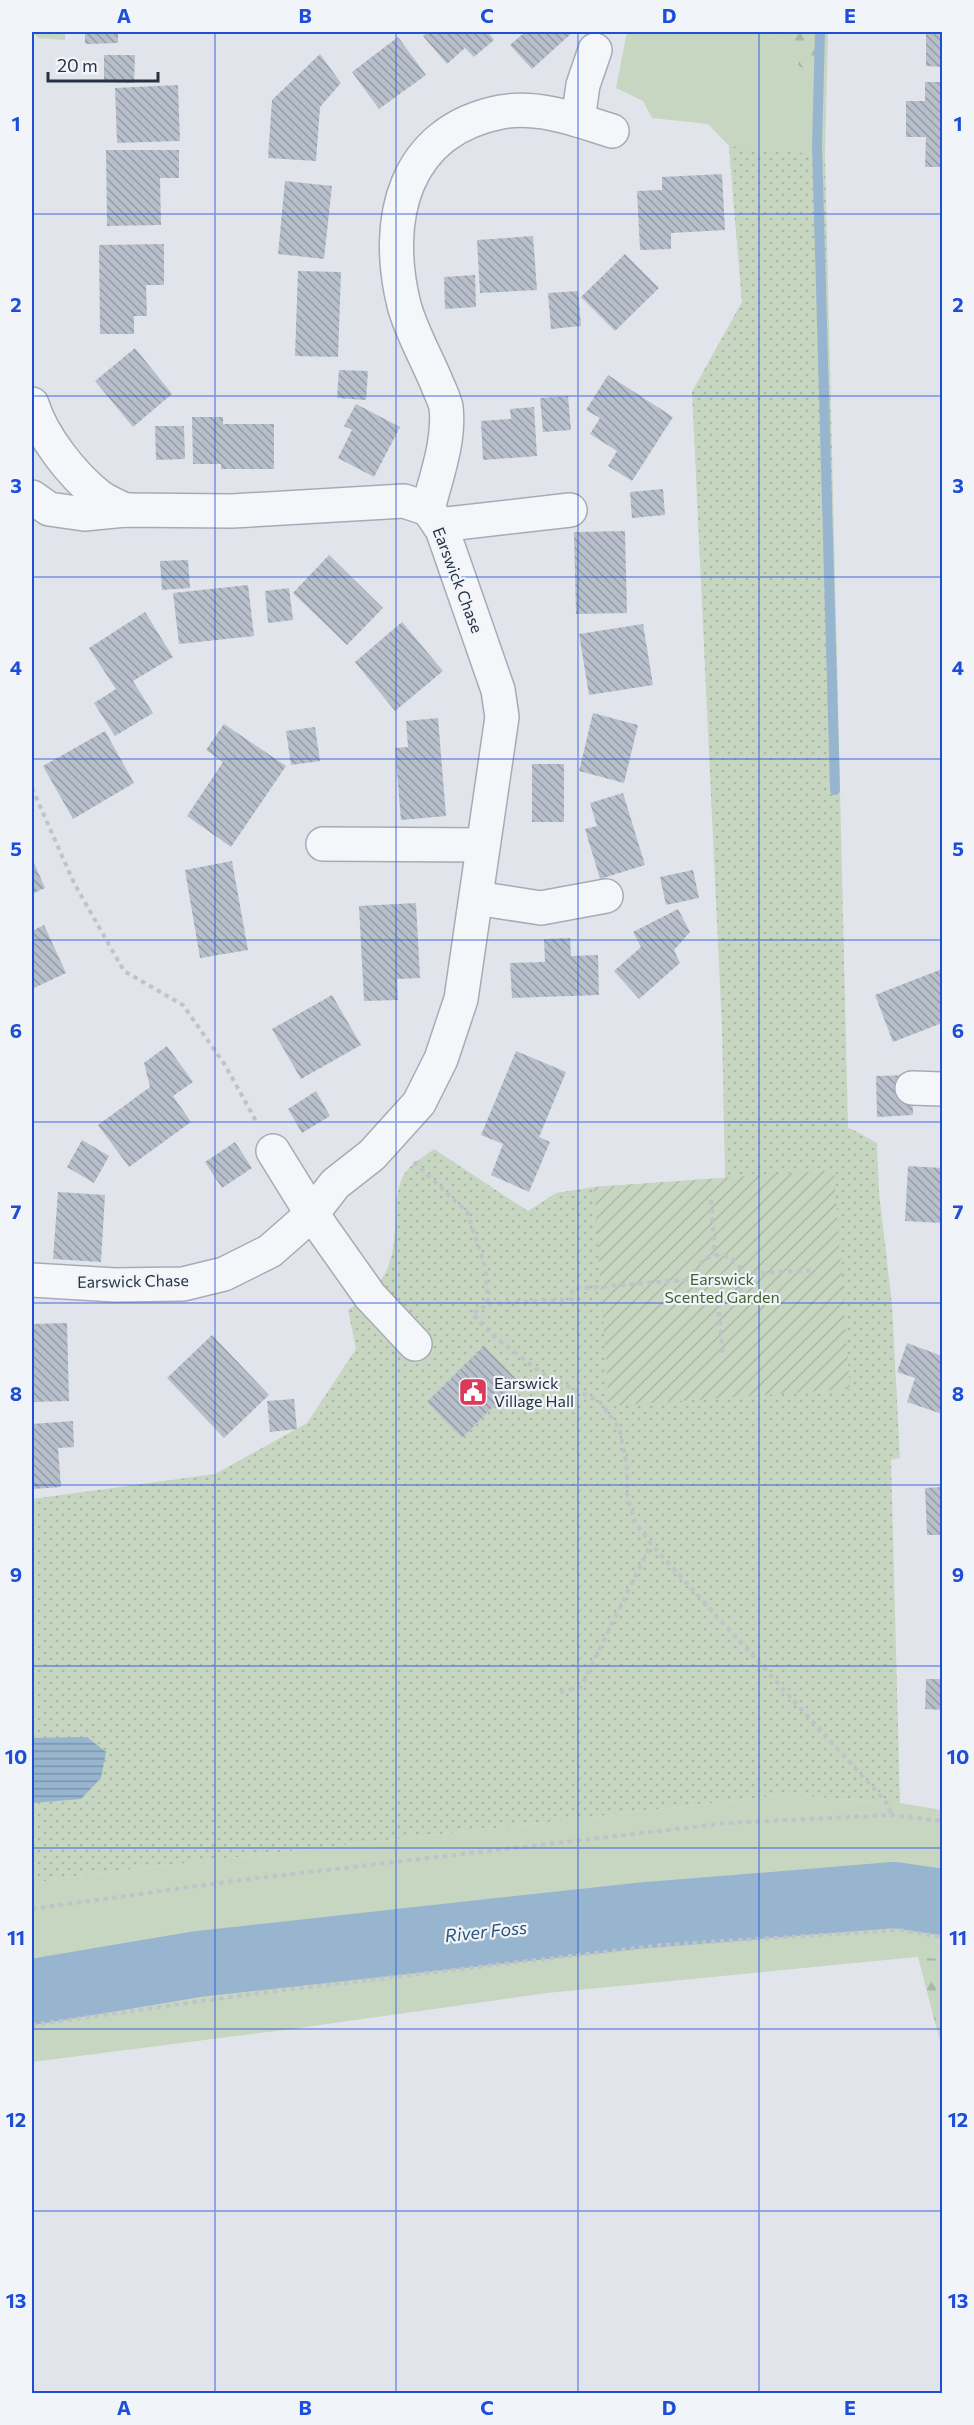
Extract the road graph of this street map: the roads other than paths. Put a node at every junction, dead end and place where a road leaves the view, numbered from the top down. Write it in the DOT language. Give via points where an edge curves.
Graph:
graph roads {
  1 [pos="595,50"];
  2 [pos="578,120"];
  3 [pos="612,131"];
  4 [pos="32,404"];
  5 [pos="32,497"];
  6 [pos="124,510"];
  7 [pos="570,510"];
  8 [pos="433,517"];
  9 [pos="322,844"];
  10 [pos="483,844"];
  11 [pos="606,896"];
  12 [pos="476,898"];
  13 [pos="273,1151"];
  14 [pos="312,1214"];
  15 [pos="32,1280"];
  16 [pos="415,1344"];
  1 -- 2 [label="street" via="583,85"];
  2 -- 3 [label="street"];
  2 -- 8 [label="street" via="539,111 502,112 467,122 439,140 416,164 403,195 396,266 405,308 446,405 447,432"];
  4 -- 6 [label="street, Earswick Chase" via="61,458 100,498"];
  5 -- 6 [label="street, Earswick Chase" via="49,509 84,514"];
  6 -- 8 [label="street, Earswick Chase" via="232,512 404,501"];
  7 -- 8 [label="street"];
  8 -- 10 [label="street, Earswick Chase" via="467,598 498,690 502,717"];
  9 -- 10 [label="street"];
  10 -- 12 [label="street, Earswick Chase"];
  11 -- 12 [label="street" via="541,908"];
  12 -- 14 [label="street, Earswick Chase" via="461,999 441,1059 419,1103 372,1155 335,1184"];
  13 -- 14 [label="street"];
  14 -- 15 [label="street, Earswick Chase" via="270,1251 224,1274 183,1284"];
  14 -- 16 [label="street" via="370,1296"];
}
